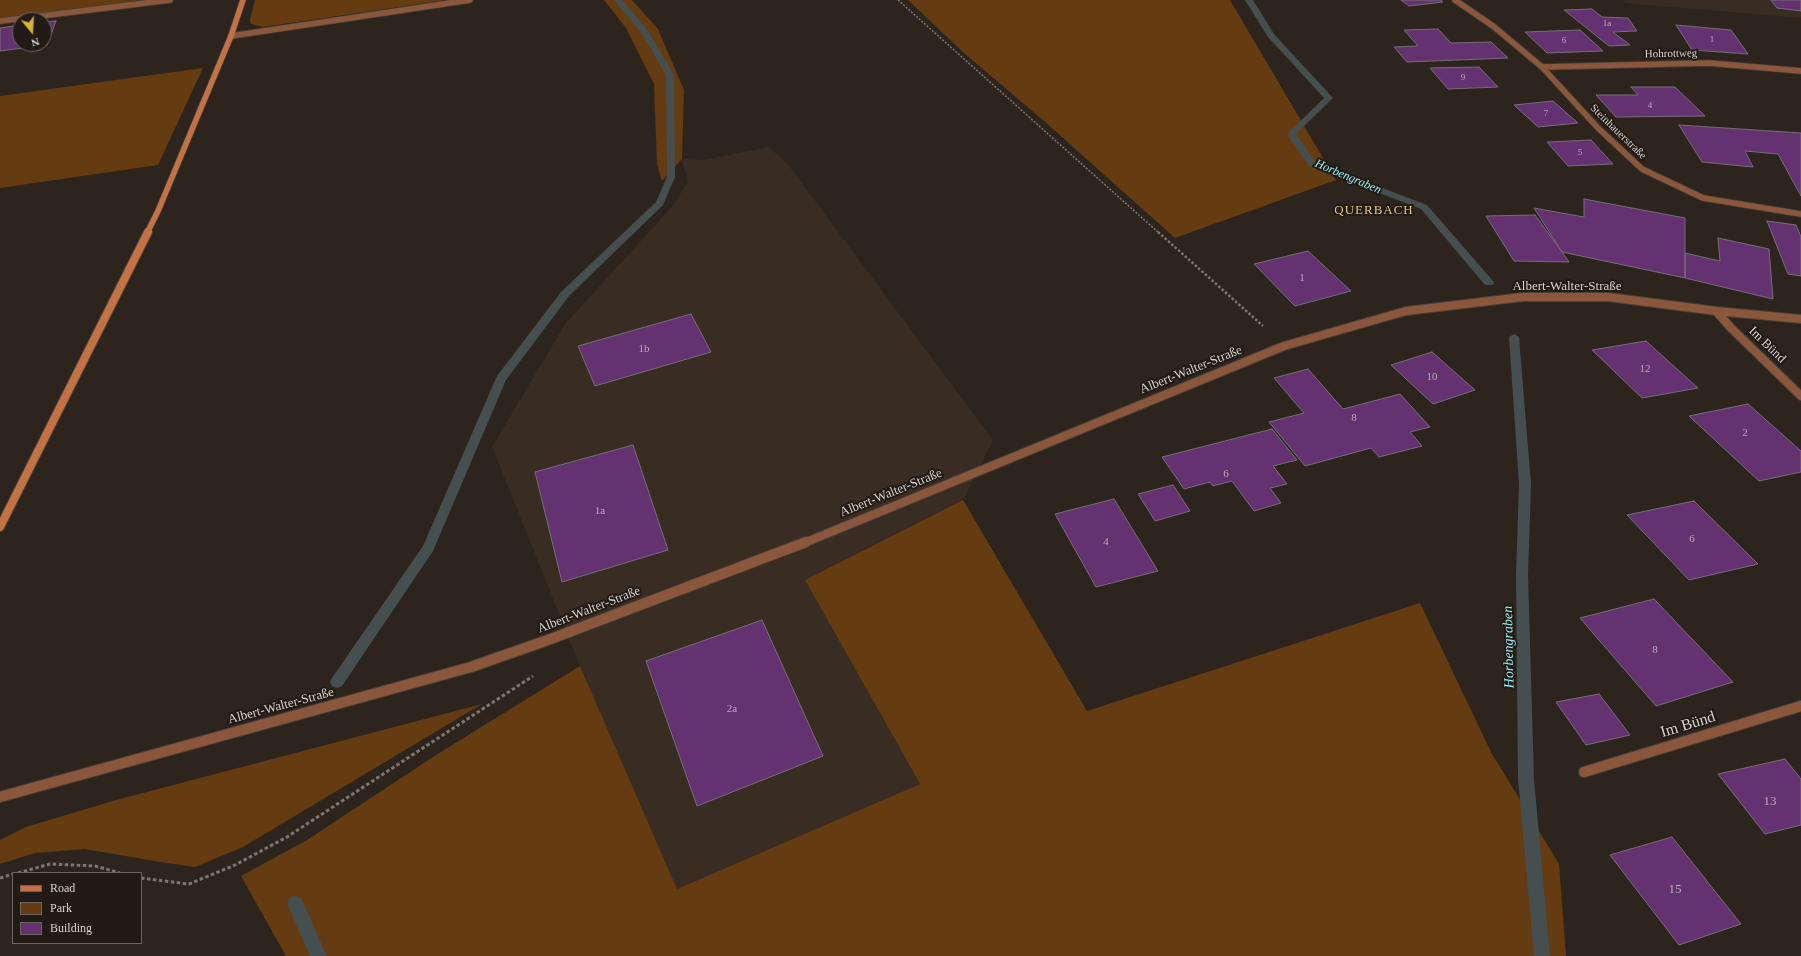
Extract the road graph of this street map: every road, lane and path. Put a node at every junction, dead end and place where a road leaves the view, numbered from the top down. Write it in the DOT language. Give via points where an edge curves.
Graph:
graph roads {
  1 [pos="170,0"];
  2 [pos="243,0"];
  3 [pos="470,0"];
  4 [pos="898,0"];
  5 [pos="1455,0"];
  6 [pos="0,21"];
  7 [pos="231,36"];
  8 [pos="1542,67"];
  9 [pos="1801,71"];
  10 [pos="1801,214"];
  11 [pos="1716,311"];
  12 [pos="1801,319"];
  13 [pos="1284,346"];
  14 [pos="1801,396"];
  15 [pos="0,527"];
  16 [pos="548,640"];
  17 [pos="1801,706"];
  18 [pos="1584,772"];
  19 [pos="0,797"];
  20 [pos="22,872"];
  21 [pos="116,872"];
  22 [pos="12,874"];
  23 [pos="0,878"];
  24 [pos="142,878"];
  1 -- 6 [label="street"];
  2 -- 7 [label="main road"];
  3 -- 7 [label="street"];
  4 -- 13 [label="path"];
  5 -- 8 [label="street, Steinhauerstraße" via="1493,26"];
  7 -- 15 [label="main road" via="158,211"];
  8 -- 9 [label="street, Hohrottweg" via="1708,63"];
  8 -- 10 [label="street, Steinhauerstraße" via="1598,128 1642,169 1703,198"];
  11 -- 12 [label="street, Albert-Walter-Straße"];
  11 -- 13 [label="street, Albert-Walter-Straße" via="1608,298 1522,297 1406,311"];
  11 -- 14 [label="street, Im Bünd"];
  13 -- 16 [label="street, Albert-Walter-Straße" via="817,538"];
  16 -- 19 [label="street, Albert-Walter-Straße" via="472,667"];
  16 -- 24 [label="path" via="540,671 287,837 235,865 189,884"];
  17 -- 18 [label="street, Im Bünd"];
  20 -- 21 [label="path" via="50,864 95,866"];
  22 -- 23 [label="path"];
}
